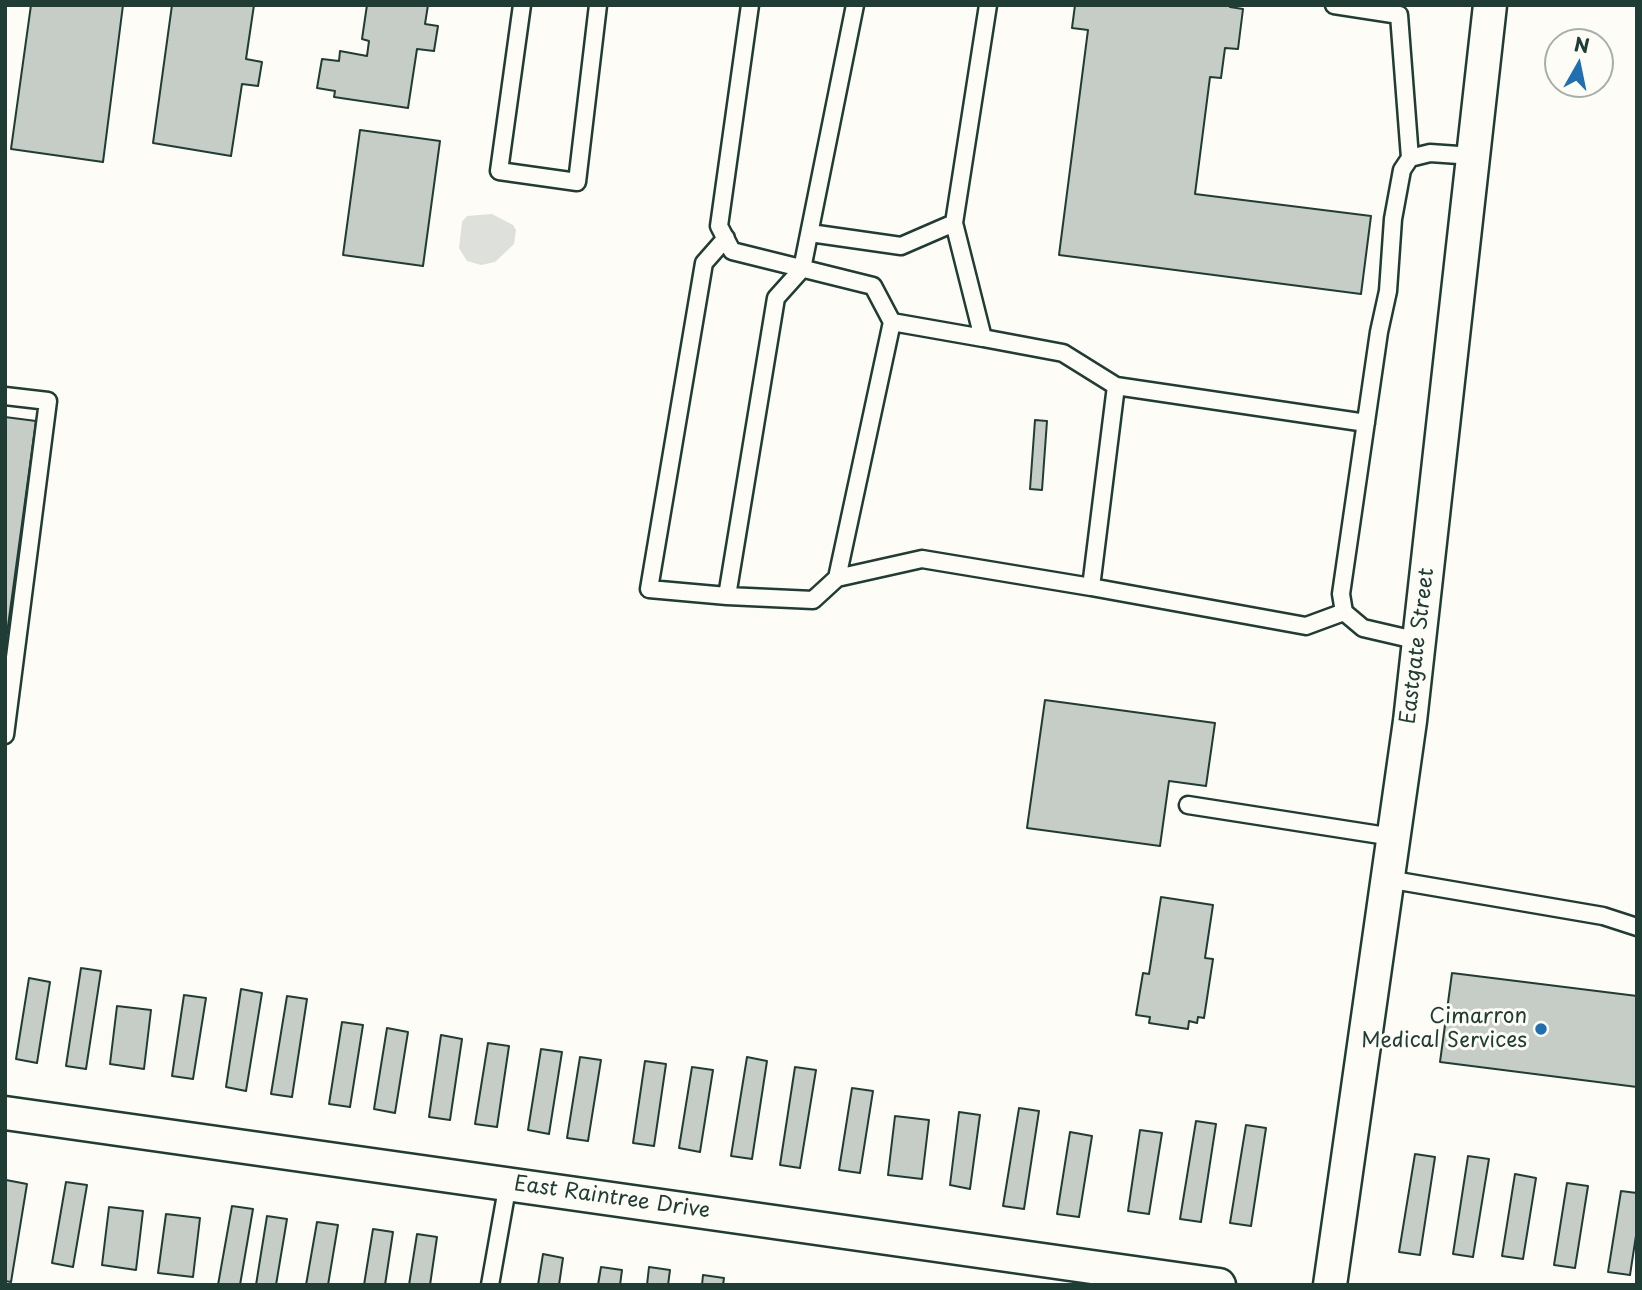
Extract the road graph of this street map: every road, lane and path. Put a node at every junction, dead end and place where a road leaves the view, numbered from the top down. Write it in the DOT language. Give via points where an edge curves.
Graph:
graph roads {
  1 [pos="522,5"];
  2 [pos="598,5"];
  3 [pos="750,5"];
  4 [pos="855,5"];
  5 [pos="988,5"];
  6 [pos="1334,5"];
  7 [pos="1490,5"];
  8 [pos="1473,156"];
  9 [pos="1410,158"];
  10 [pos="954,223"];
  11 [pos="810,233"];
  12 [pos="726,238"];
  13 [pos="802,269"];
  14 [pos="892,322"];
  15 [pos="983,338"];
  16 [pos="1116,386"];
  17 [pos="5,396"];
  18 [pos="1366,423"];
  19 [pos="837,578"];
  20 [pos="1091,587"];
  21 [pos="727,596"];
  22 [pos="1344,612"];
  23 [pos="1419,640"];
  24 [pos="5,735"];
  25 [pos="1188,805"];
  26 [pos="1393,837"];
  27 [pos="1387,879"];
  28 [pos="1637,928"];
  29 [pos="5,1113"];
  30 [pos="508,1183"];
  31 [pos="490,1285"];
  32 [pos="1219,1285"];
  33 [pos="1330,1285"];
  1 -- 2 [label="lane" via="499,171 577,182"];
  3 -- 12 [label="lane" via="719,226"];
  4 -- 11 [label="lane"];
  5 -- 10 [label="lane"];
  6 -- 9 [label="lane" via="1399,15"];
  7 -- 8 [label="street, Eastgate Street"];
  8 -- 9 [label="lane" via="1430,153"];
  8 -- 23 [label="street, Eastgate Street"];
  9 -- 18 [label="lane" via="1402,170 1393,219 1388,290"];
  10 -- 11 [label="lane" via="901,246"];
  10 -- 15 [label="lane"];
  11 -- 13 [label="lane"];
  12 -- 13 [label="lane" via="732,251"];
  12 -- 21 [label="lane" via="704,263 649,589"];
  13 -- 14 [label="lane" via="873,286"];
  13 -- 21 [label="lane" via="776,298"];
  14 -- 15 [label="lane"];
  14 -- 19 [label="lane"];
  15 -- 16 [label="lane" via="1063,353"];
  16 -- 18 [label="lane"];
  16 -- 20 [label="lane"];
  17 -- 24 [label="lane" via="48,401"];
  18 -- 22 [label="lane" via="1341,594"];
  19 -- 20 [label="lane" via="922,559"];
  19 -- 21 [label="lane" via="813,600"];
  20 -- 22 [label="lane" via="1306,626"];
  22 -- 23 [label="lane" via="1363,628"];
  23 -- 26 [label="street, Eastgate Street"];
  25 -- 26 [label="lane"];
  26 -- 27 [label="street, Eastgate Street"];
  27 -- 28 [label="lane" via="1603,916"];
  27 -- 33 [label="street, Eastgate Street"];
  29 -- 30 [label="street, East Raintree Drive"];
  30 -- 31 [label="lane"];
  30 -- 32 [label="street, East Raintree Drive"];
}
